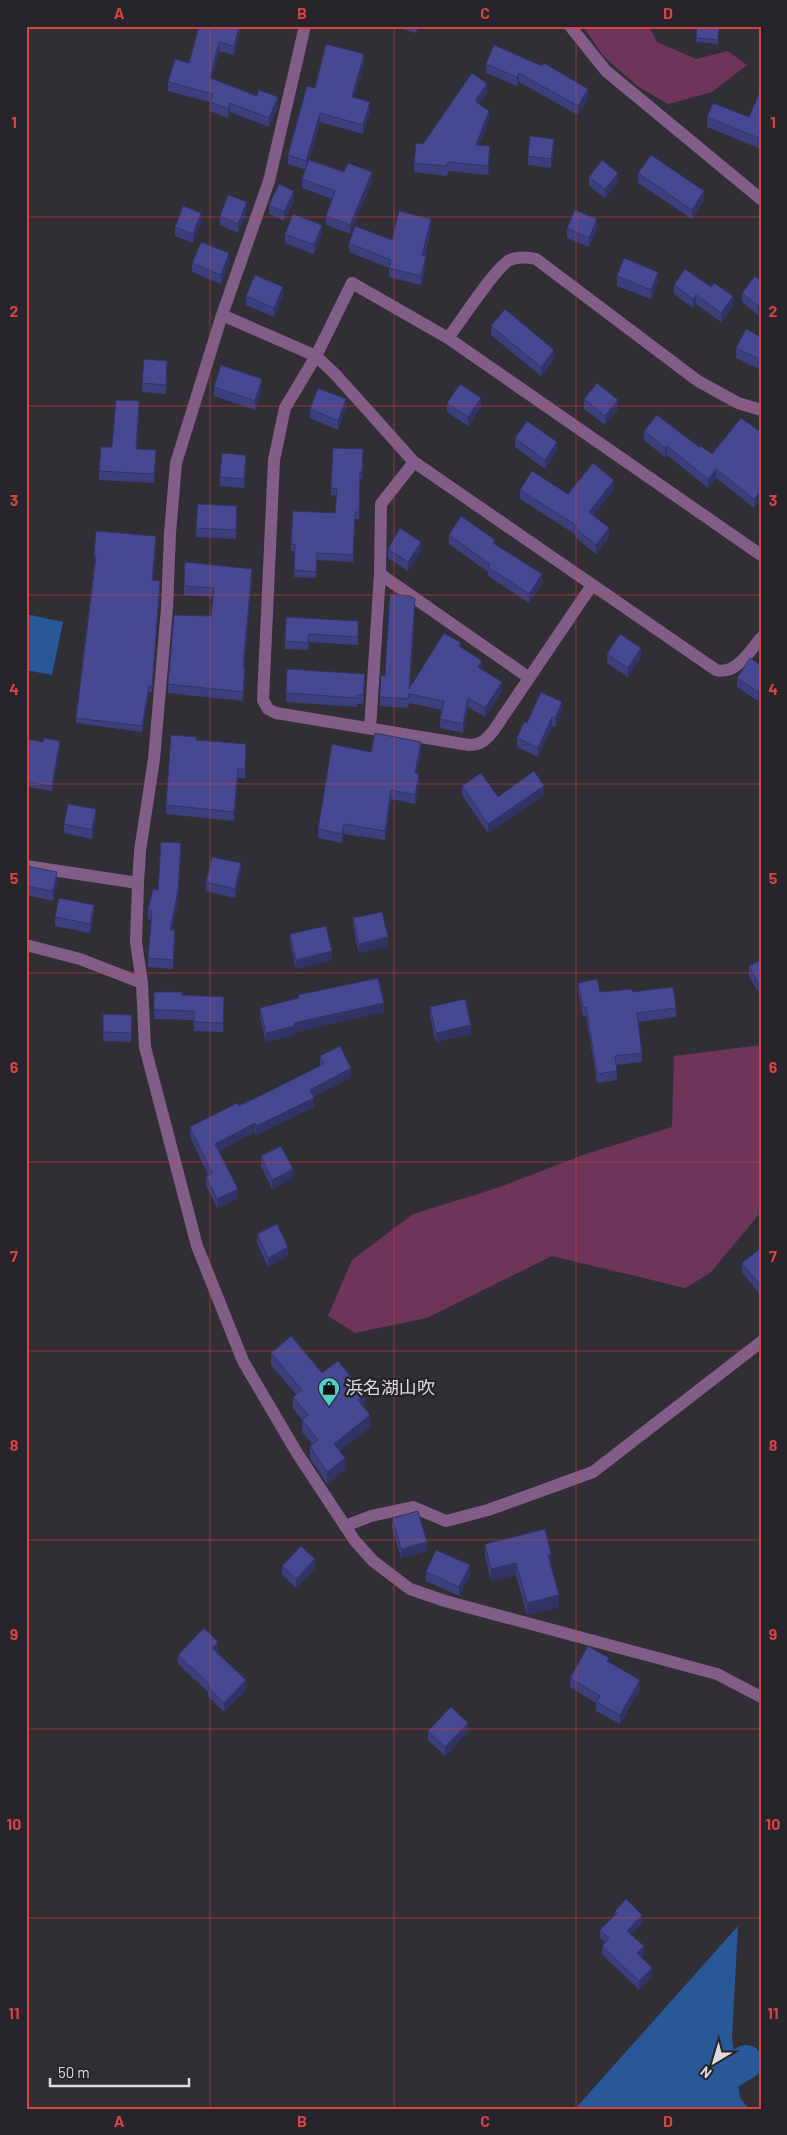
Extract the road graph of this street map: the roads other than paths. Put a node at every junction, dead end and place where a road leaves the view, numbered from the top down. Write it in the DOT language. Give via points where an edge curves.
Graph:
graph roads {
  1 [pos="306,26"];
  2 [pos="570,26"];
  3 [pos="761,199"];
  4 [pos="222,315"];
  5 [pos="448,338"];
  6 [pos="316,356"];
  7 [pos="761,410"];
  8 [pos="414,462"];
  9 [pos="761,555"];
  10 [pos="380,574"];
  11 [pos="592,585"];
  12 [pos="761,638"];
  13 [pos="528,677"];
  14 [pos="370,728"];
  15 [pos="26,866"];
  16 [pos="138,883"];
  17 [pos="26,945"];
  18 [pos="142,983"];
  19 [pos="761,1342"];
  20 [pos="345,1526"];
  21 [pos="761,1698"];
  1 -- 4 [label="street" via="269,181"];
  2 -- 3 [label="street" via="606,71"];
  4 -- 6 [label="street"];
  4 -- 16 [label="street" via="176,464 168,608 154,760"];
  5 -- 6 [label="street" via="352,283"];
  5 -- 7 [label="street" via="498,270 509,260 526,256 536,259 698,381 738,403"];
  5 -- 9 [label="street"];
  6 -- 8 [label="street"];
  6 -- 14 [label="street" via="285,408 274,460 263,700 268,710 276,714"];
  8 -- 10 [label="street" via="381,504"];
  8 -- 11 [label="street"];
  10 -- 13 [label="street"];
  10 -- 14 [label="street"];
  11 -- 12 [label="street" via="716,670 727,671 734,667"];
  11 -- 13 [label="street"];
  13 -- 14 [label="street" via="494,730 478,745"];
  15 -- 16 [label="street"];
  16 -- 18 [label="street" via="136,942"];
  17 -- 18 [label="street" via="80,959"];
  18 -- 20 [label="street" via="145,1047 197,1246 244,1362 297,1453"];
  19 -- 20 [label="street" via="593,1472 488,1510 446,1521 413,1506"];
  20 -- 21 [label="street" via="372,1561 410,1590 717,1674"];
}
